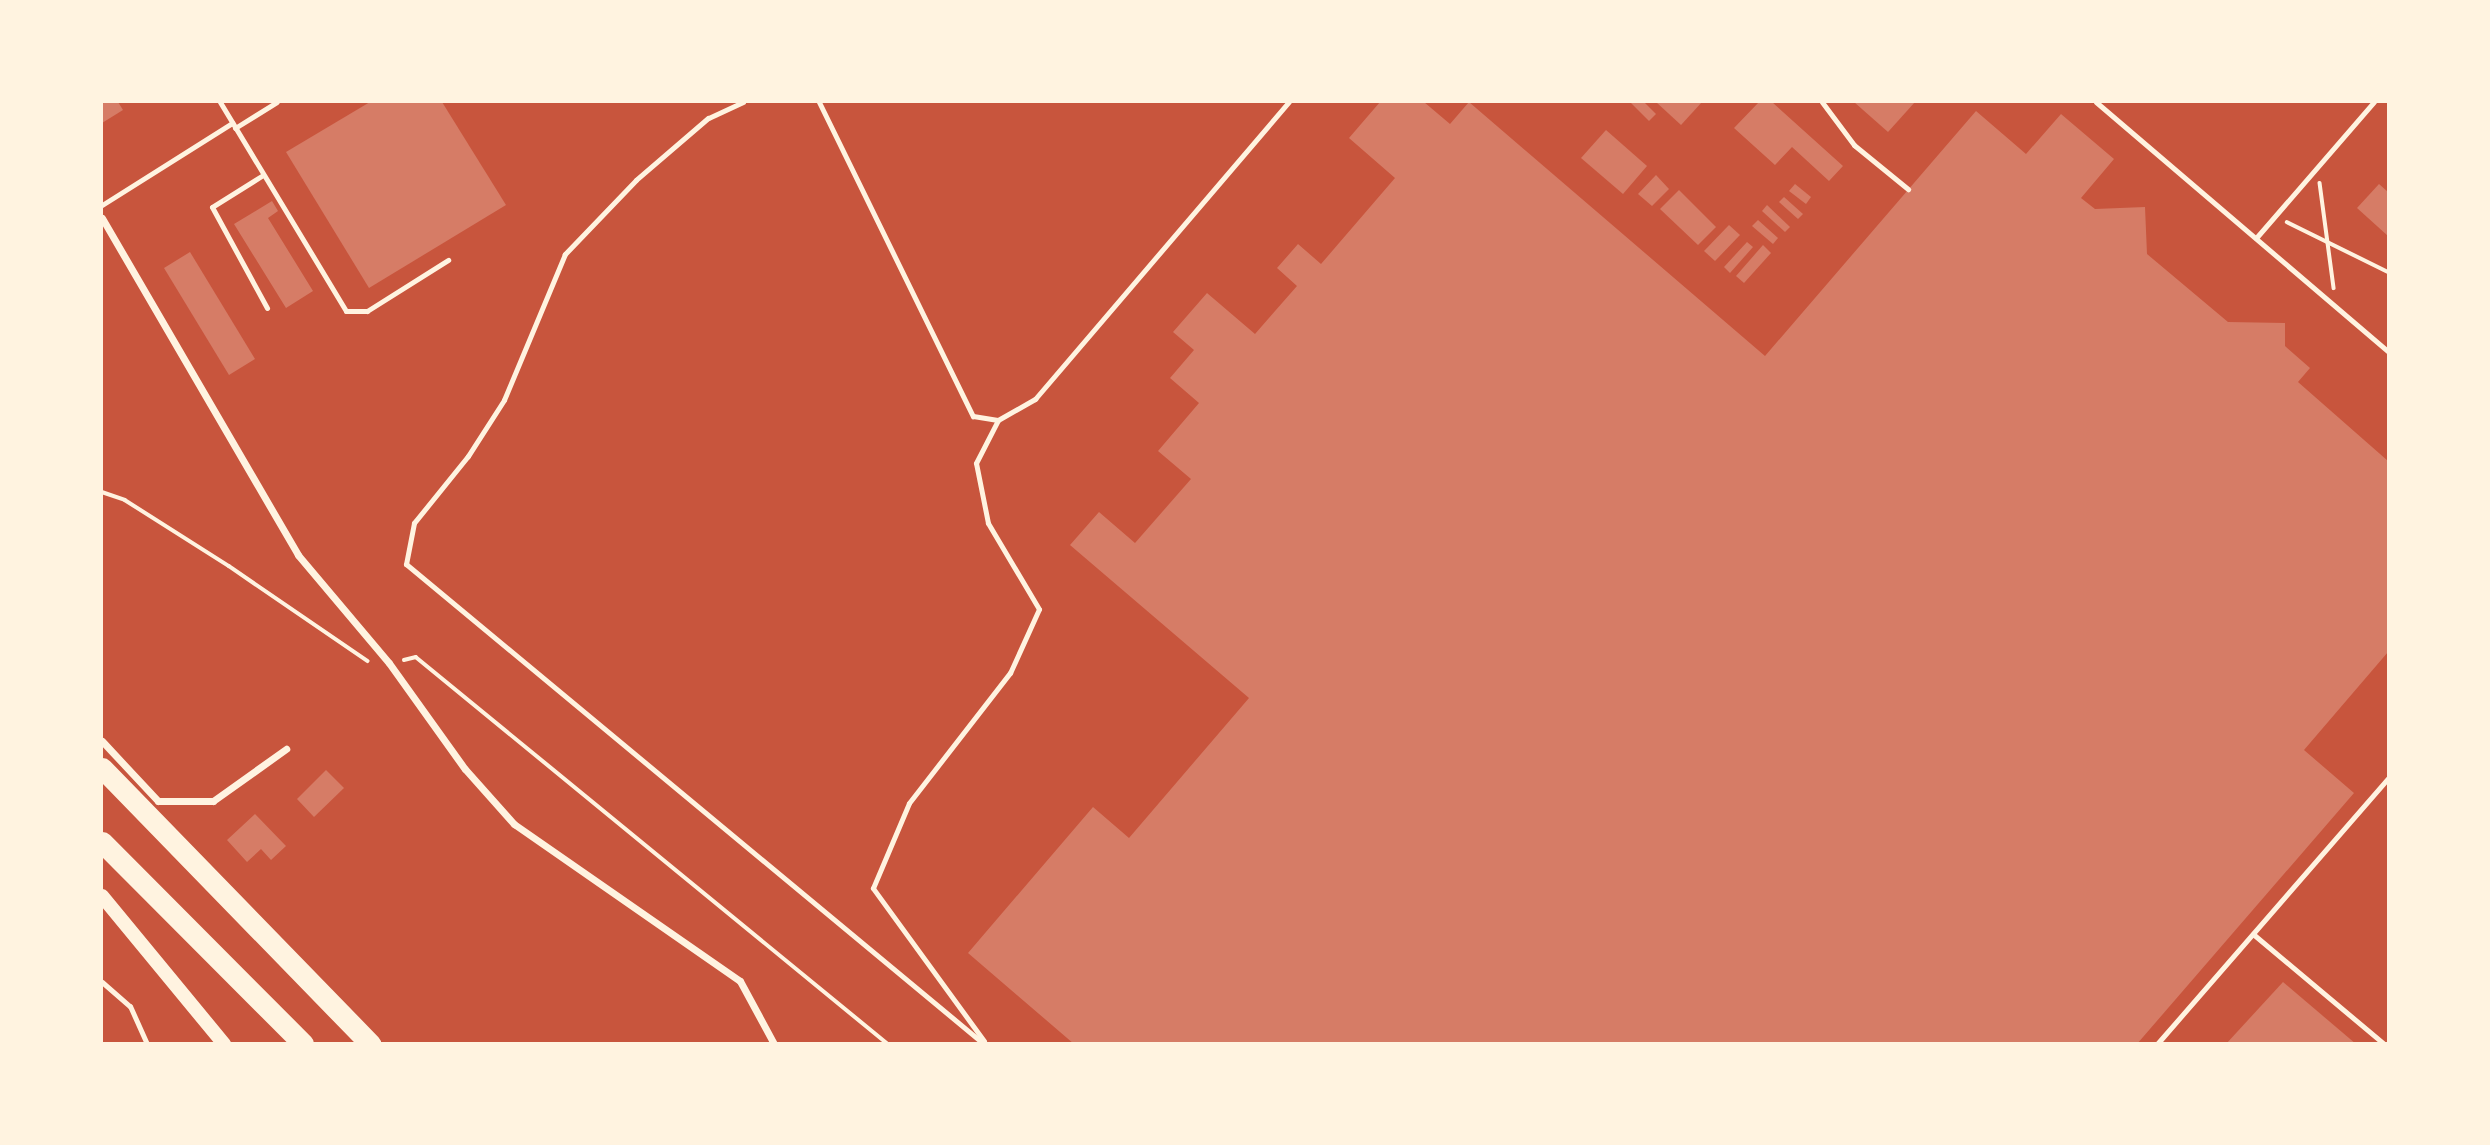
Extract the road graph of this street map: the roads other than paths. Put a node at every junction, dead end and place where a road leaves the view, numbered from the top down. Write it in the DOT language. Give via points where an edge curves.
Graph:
graph roads {
  1 [pos="220,102"];
  2 [pos="277,102"];
  3 [pos="743,102"];
  4 [pos="818,102"];
  5 [pos="1289,102"];
  6 [pos="1822,102"];
  7 [pos="2096,102"];
  8 [pos="2374,102"];
  9 [pos="234,126"];
  10 [pos="263,175"];
  11 [pos="1908,189"];
  12 [pos="102,205"];
  13 [pos="102,218"];
  14 [pos="2256,238"];
  15 [pos="448,260"];
  16 [pos="267,308"];
  17 [pos="2389,351"];
  18 [pos="998,420"];
  19 [pos="102,741"];
  20 [pos="286,748"];
  21 [pos="102,768"];
  22 [pos="2389,778"];
  23 [pos="102,842"];
  24 [pos="102,896"];
  25 [pos="2253,934"];
  26 [pos="102,982"];
  27 [pos="148,1044"];
  28 [pos="224,1044"];
  29 [pos="303,1044"];
  30 [pos="370,1044"];
  31 [pos="774,1044"];
  32 [pos="985,1044"];
  33 [pos="2157,1044"];
  34 [pos="2384,1044"];
  1 -- 9 [label="lane"];
  2 -- 9 [label="lane"];
  3 -- 32 [label="lane" via="708,118 646,171 565,254 504,400 468,456 414,523 406,564"];
  4 -- 18 [label="lane" via="973,416"];
  5 -- 18 [label="lane" via="1035,399"];
  6 -- 11 [label="lane" via="1854,145"];
  7 -- 14 [label="lane"];
  8 -- 14 [label="lane"];
  9 -- 10 [label="lane"];
  9 -- 12 [label="lane"];
  10 -- 15 [label="lane" via="346,311 367,312"];
  10 -- 16 [label="lane" via="212,207"];
  13 -- 31 [label="street" via="298,555 389,663 465,769 514,824 740,981"];
  14 -- 17 [label="lane"];
  18 -- 32 [label="lane" via="976,463 988,523 1039,609 1010,673 909,803 873,888"];
  19 -- 20 [label="street" via="158,801 213,801"];
  21 -- 30 [label="highway"];
  22 -- 25 [label="lane"];
  23 -- 29 [label="highway"];
  24 -- 28 [label="main road"];
  25 -- 33 [label="lane"];
  25 -- 34 [label="lane"];
  26 -- 27 [label="lane" via="130,1006"];
}
